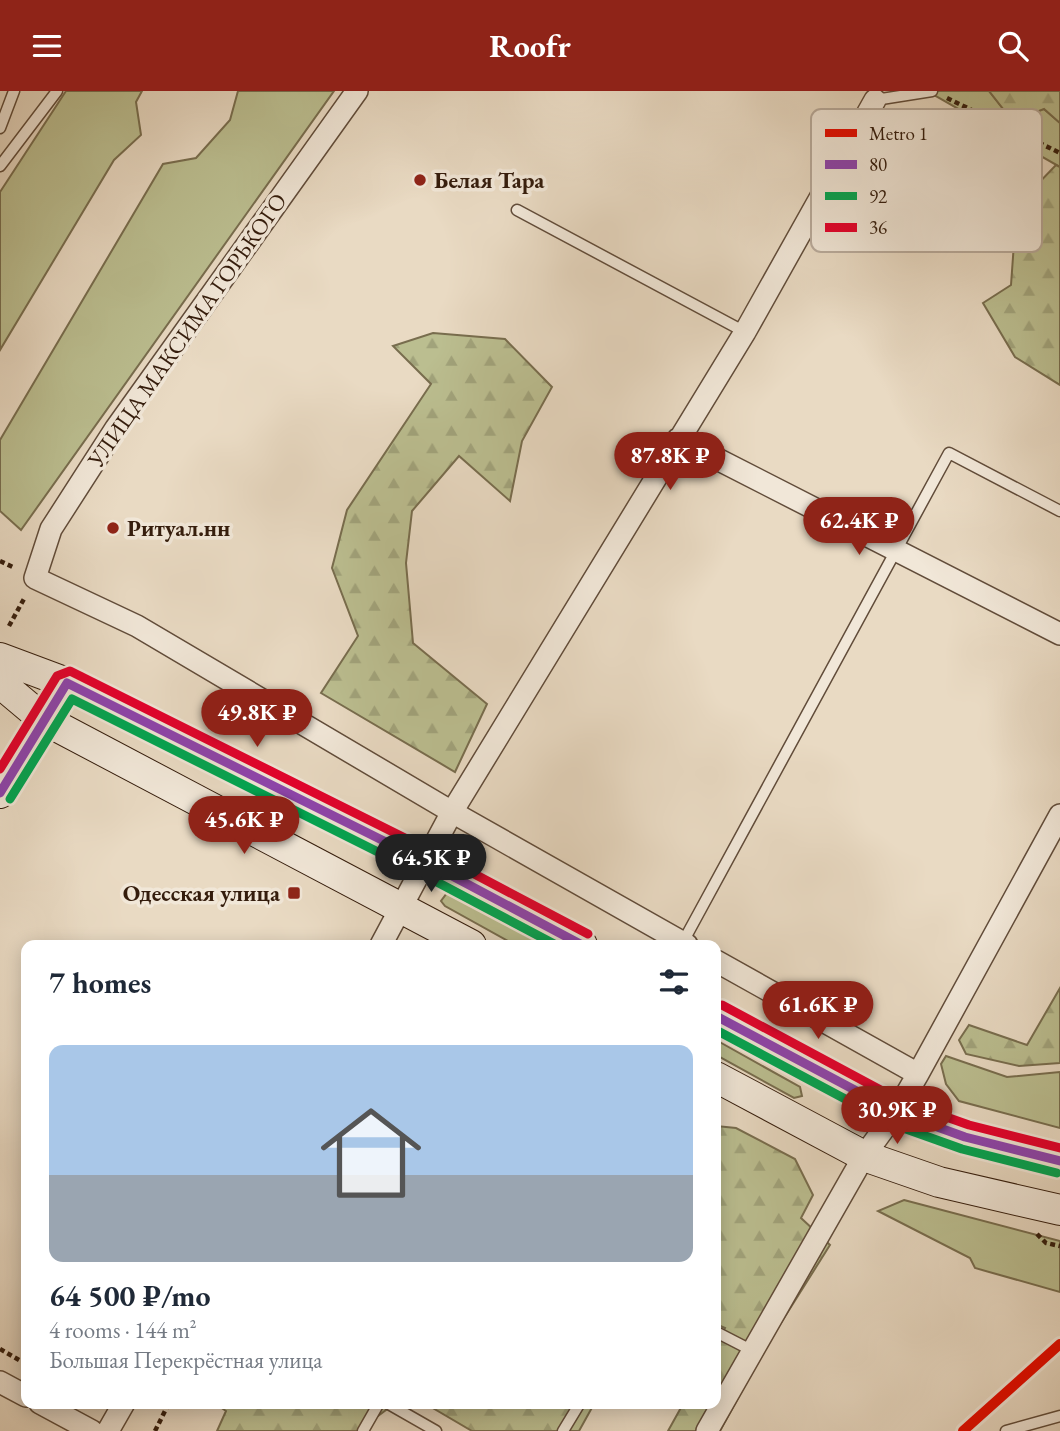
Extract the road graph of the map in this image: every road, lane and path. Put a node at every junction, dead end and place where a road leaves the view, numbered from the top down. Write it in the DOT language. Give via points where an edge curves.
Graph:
graph roads {
  1 [pos="14,91"];
  2 [pos="57,91"];
  3 [pos="357,91"];
  4 [pos="932,91"];
  5 [pos="945,97"];
  6 [pos="875,100"];
  7 [pos="870,109"];
  8 [pos="970,109"];
  9 [pos="0,128"];
  10 [pos="1042,144"];
  11 [pos="1060,153"];
  12 [pos="0,166"];
  13 [pos="517,209"];
  14 [pos="811,214"];
  15 [pos="745,332"];
  16 [pos="678,439"];
  17 [pos="1060,511"];
  18 [pos="894,552"];
  19 [pos="35,578"];
  20 [pos="9,626"];
  21 [pos="1060,634"];
  22 [pos="0,658"];
  23 [pos="0,683"];
  24 [pos="66,683"];
  25 [pos="43,719"];
  26 [pos="0,793"];
  27 [pos="452,812"];
  28 [pos="1060,815"];
  29 [pos="424,861"];
  30 [pos="401,909"];
  31 [pos="384,940"];
  32 [pos="461,940"];
  33 [pos="573,940"];
  34 [pos="678,940"];
  35 [pos="687,940"];
  36 [pos="721,964"];
  37 [pos="721,1019"];
  38 [pos="918,1075"];
  39 [pos="721,1080"];
  40 [pos="896,1112"];
  41 [pos="864,1156"];
  42 [pos="1060,1161"];
  43 [pos="1060,1210"];
  44 [pos="721,1335"];
  45 [pos="0,1349"];
  46 [pos="752,1351"];
  47 [pos="21,1361"];
  48 [pos="0,1382"];
  49 [pos="21,1393"];
  50 [pos="721,1406"];
  51 [pos="51,1409"];
  52 [pos="121,1409"];
  53 [pos="166,1409"];
  54 [pos="376,1409"];
  55 [pos="398,1409"];
  56 [pos="576,1409"];
  57 [pos="719,1409"];
  58 [pos="1060,1416"];
  59 [pos="92,1431"];
  60 [pos="108,1431"];
  61 [pos="155,1431"];
  62 [pos="363,1431"];
  63 [pos="436,1431"];
  64 [pos="563,1431"];
  65 [pos="707,1431"];
  66 [pos="1006,1431"];
  1 -- 9 [label="lane"];
  2 -- 12 [label="lane"];
  3 -- 19 [label="street, УЛИЦА МАКСИМА ГОРЬКОГО" via="116,428 51,530"];
  4 -- 6 [label="lane"];
  5 -- 8 [label="path"];
  6 -- 7 [label="street"];
  10 -- 11 [label="path"];
  13 -- 15 [label="lane"];
  14 -- 15 [label="street"];
  15 -- 16 [label="street"];
  16 -- 18 [label="street"];
  16 -- 27 [label="street"];
  17 -- 18 [label="lane" via="949,453"];
  18 -- 21 [label="street"];
  18 -- 35 [label="lane"];
  19 -- 20 [label="path"];
  19 -- 27 [label="street" via="137,626"];
  22 -- 24 [label="main road"];
  23 -- 25 [label="main road"];
  24 -- 25 [label="main road"];
  24 -- 29 [label="main road"];
  25 -- 26 [label="main road"];
  25 -- 30 [label="main road"];
  27 -- 29 [label="street"];
  27 -- 34 [label="street"];
  28 -- 38 [label="street"];
  29 -- 30 [label="street"];
  29 -- 33 [label="main road"];
  30 -- 31 [label="street"];
  30 -- 32 [label="main road"];
  36 -- 38 [label="street"];
  37 -- 40 [label="main road"];
  38 -- 40 [label="street"];
  39 -- 41 [label="main road"];
  40 -- 41 [label="street"];
  40 -- 42 [label="main road" via="965,1137"];
  41 -- 43 [label="main road" via="939,1182"];
  41 -- 46 [label="street"];
  44 -- 46 [label="lane"];
  45 -- 47 [label="path"];
  46 -- 50 [label="street"];
  48 -- 49 [label="street"];
  51 -- 59 [label="street"];
  52 -- 60 [label="street"];
  53 -- 61 [label="path"];
  54 -- 62 [label="lane"];
  55 -- 63 [label="lane"];
  56 -- 64 [label="lane"];
  57 -- 65 [label="street"];
  58 -- 66 [label="lane"];
}
